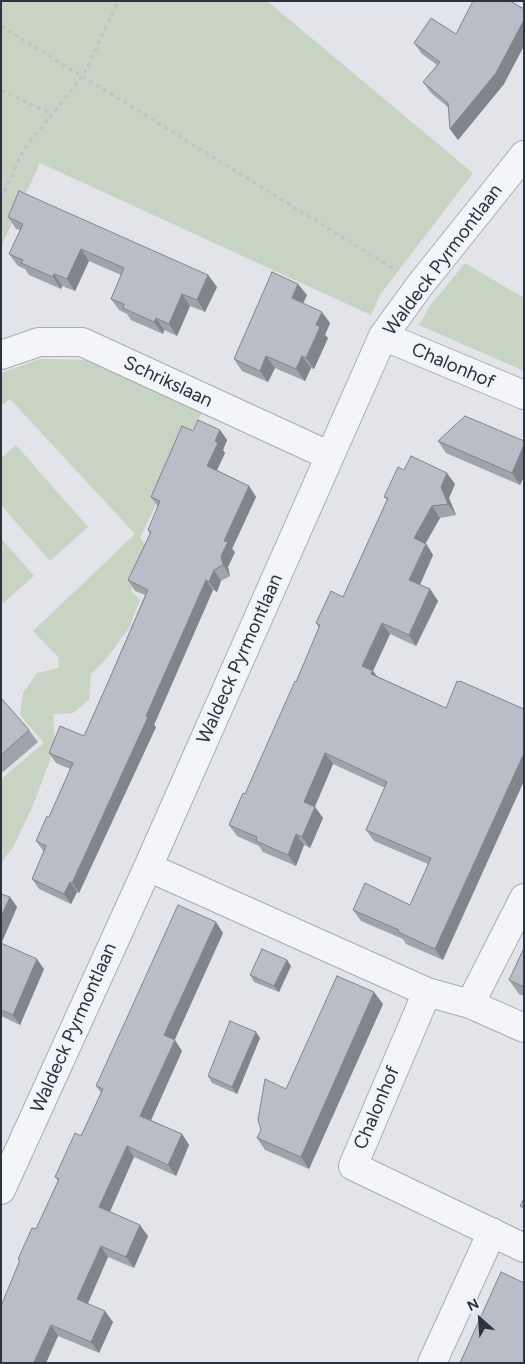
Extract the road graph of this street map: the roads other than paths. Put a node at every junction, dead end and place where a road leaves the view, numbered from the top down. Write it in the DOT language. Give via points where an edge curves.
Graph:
graph roads {
  1 [pos="524,155"];
  2 [pos="383,336"];
  3 [pos="1,355"];
  4 [pos="524,395"];
  5 [pos="330,456"];
  6 [pos="148,867"];
  7 [pos="524,898"];
  8 [pos="427,992"];
  9 [pos="470,1004"];
  10 [pos="524,1028"];
  11 [pos="1,1190"];
  12 [pos="492,1232"];
  13 [pos="524,1248"];
  14 [pos="432,1363"];
  1 -- 2 [label="street, Waldeck Pyrmontlaan"];
  2 -- 4 [label="street, Chalonhof"];
  2 -- 5 [label="street, Waldeck Pyrmontlaan"];
  3 -- 5 [label="street, Schrikslaan" via="39,342 82,342"];
  5 -- 6 [label="street, Waldeck Pyrmontlaan"];
  6 -- 8 [label="street"];
  6 -- 11 [label="street, Waldeck Pyrmontlaan"];
  7 -- 9 [label="street"];
  8 -- 9 [label="street"];
  8 -- 12 [label="street, Chalonhof" via="353,1166"];
  9 -- 10 [label="street"];
  12 -- 13 [label="street, Chalonhof"];
  12 -- 14 [label="street"];
}
